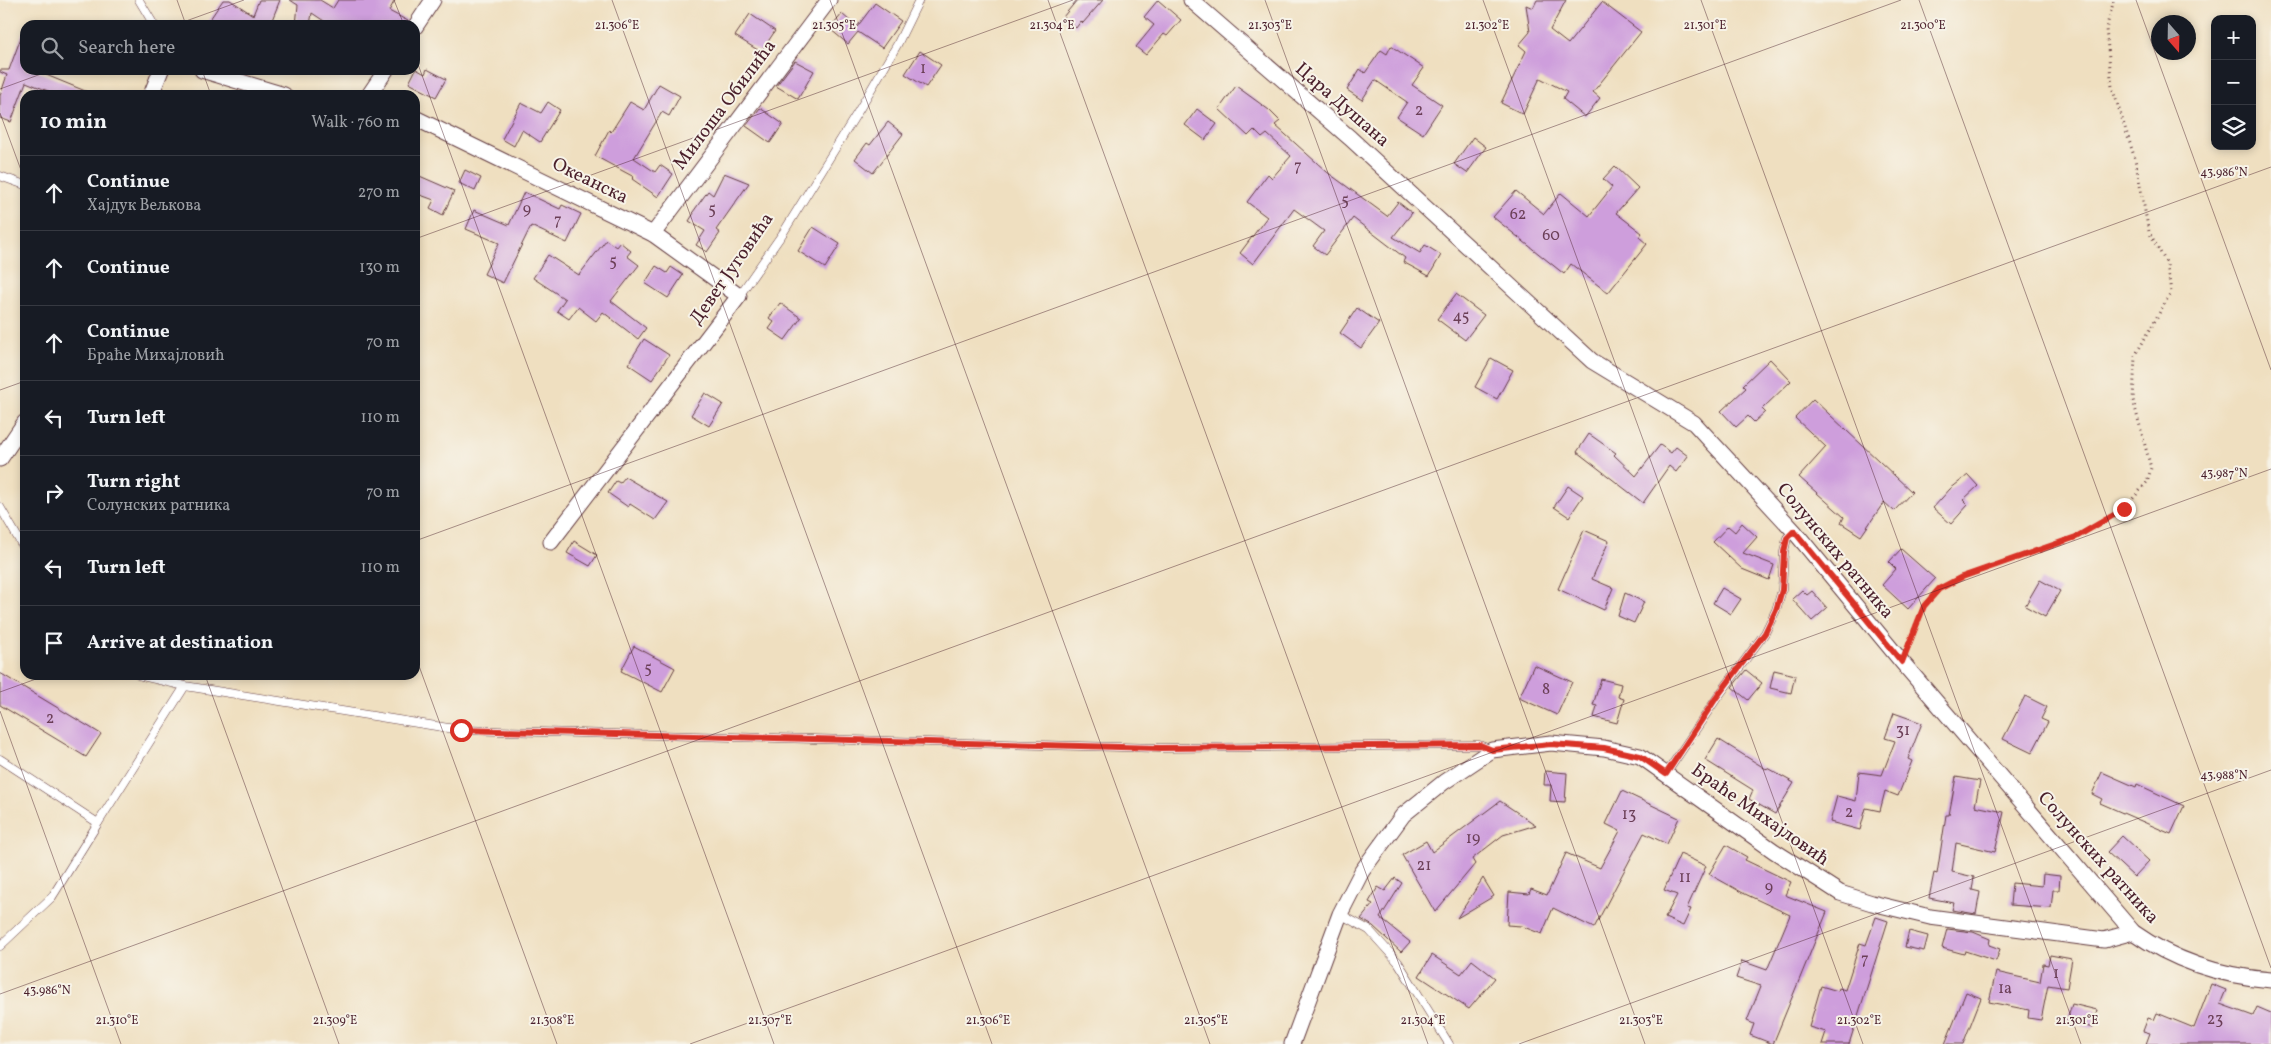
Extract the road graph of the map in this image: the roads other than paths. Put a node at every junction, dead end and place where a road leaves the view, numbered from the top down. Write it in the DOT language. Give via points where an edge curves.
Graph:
graph roads {
  1 [pos="139,0"];
  2 [pos="433,0"];
  3 [pos="829,0"];
  4 [pos="919,0"];
  5 [pos="1191,0"];
  6 [pos="151,20"];
  7 [pos="420,20"];
  8 [pos="158,75"];
  9 [pos="218,75"];
  10 [pos="383,75"];
  11 [pos="153,90"];
  12 [pos="268,90"];
  13 [pos="372,90"];
  14 [pos="420,120"];
  15 [pos="0,176"];
  16 [pos="20,183"];
  17 [pos="653,234"];
  18 [pos="1464,243"];
  19 [pos="739,296"];
  20 [pos="20,429"];
  21 [pos="0,459"];
  22 [pos="0,507"];
  23 [pos="1794,531"];
  24 [pos="20,541"];
  25 [pos="551,542"];
  26 [pos="159,680"];
  27 [pos="185,686"];
  28 [pos="1492,750"];
  29 [pos="0,759"];
  30 [pos="1666,774"];
  31 [pos="98,823"];
  32 [pos="1340,914"];
  33 [pos="2133,932"];
  34 [pos="0,946"];
  35 [pos="2271,980"];
  36 [pos="1292,1044"];
  37 [pos="1449,1044"];
  1 -- 6 [label="lane"];
  2 -- 7 [label="street"];
  3 -- 17 [label="street, Милоша Обилића"];
  4 -- 19 [label="lane, Девет Југовића" via="897,46 859,110 783,233"];
  5 -- 18 [label="street, Цара Душана" via="1350,138"];
  8 -- 11 [label="street"];
  9 -- 12 [label="street"];
  10 -- 13 [label="street"];
  14 -- 17 [label="street, Океанска"];
  15 -- 16 [label="lane"];
  17 -- 19 [label="street, Океанска"];
  18 -- 23 [label="street, Солунских ратника" via="1592,361 1694,423"];
  19 -- 25 [label="street, Девет Југовића"];
  20 -- 21 [label="street"];
  22 -- 24 [label="lane"];
  23 -- 30 [label="lane" via="1787,538 1782,590 1765,633 1716,698"];
  23 -- 33 [label="street, Солунских ратника"];
  26 -- 27 [label="lane"];
  27 -- 28 [label="lane" via="461,730 1160,748 1480,745"];
  27 -- 31 [label="lane"];
  28 -- 30 [label="street, Браће Михајловић" via="1551,744 1604,748 1640,756"];
  28 -- 32 [label="street, Браће Михајловић" via="1403,815 1362,871"];
  29 -- 31 [label="lane"];
  30 -- 33 [label="street, Браће Михајловић" via="1798,866 1840,892 1858,899 1930,917 2104,940"];
  31 -- 34 [label="lane" via="52,897"];
  32 -- 36 [label="street, Браће Михајловић"];
  32 -- 37 [label="lane" via="1369,930 1398,962"];
  33 -- 35 [label="street, Солунских ратника" via="2189,963 2219,972"];
}
